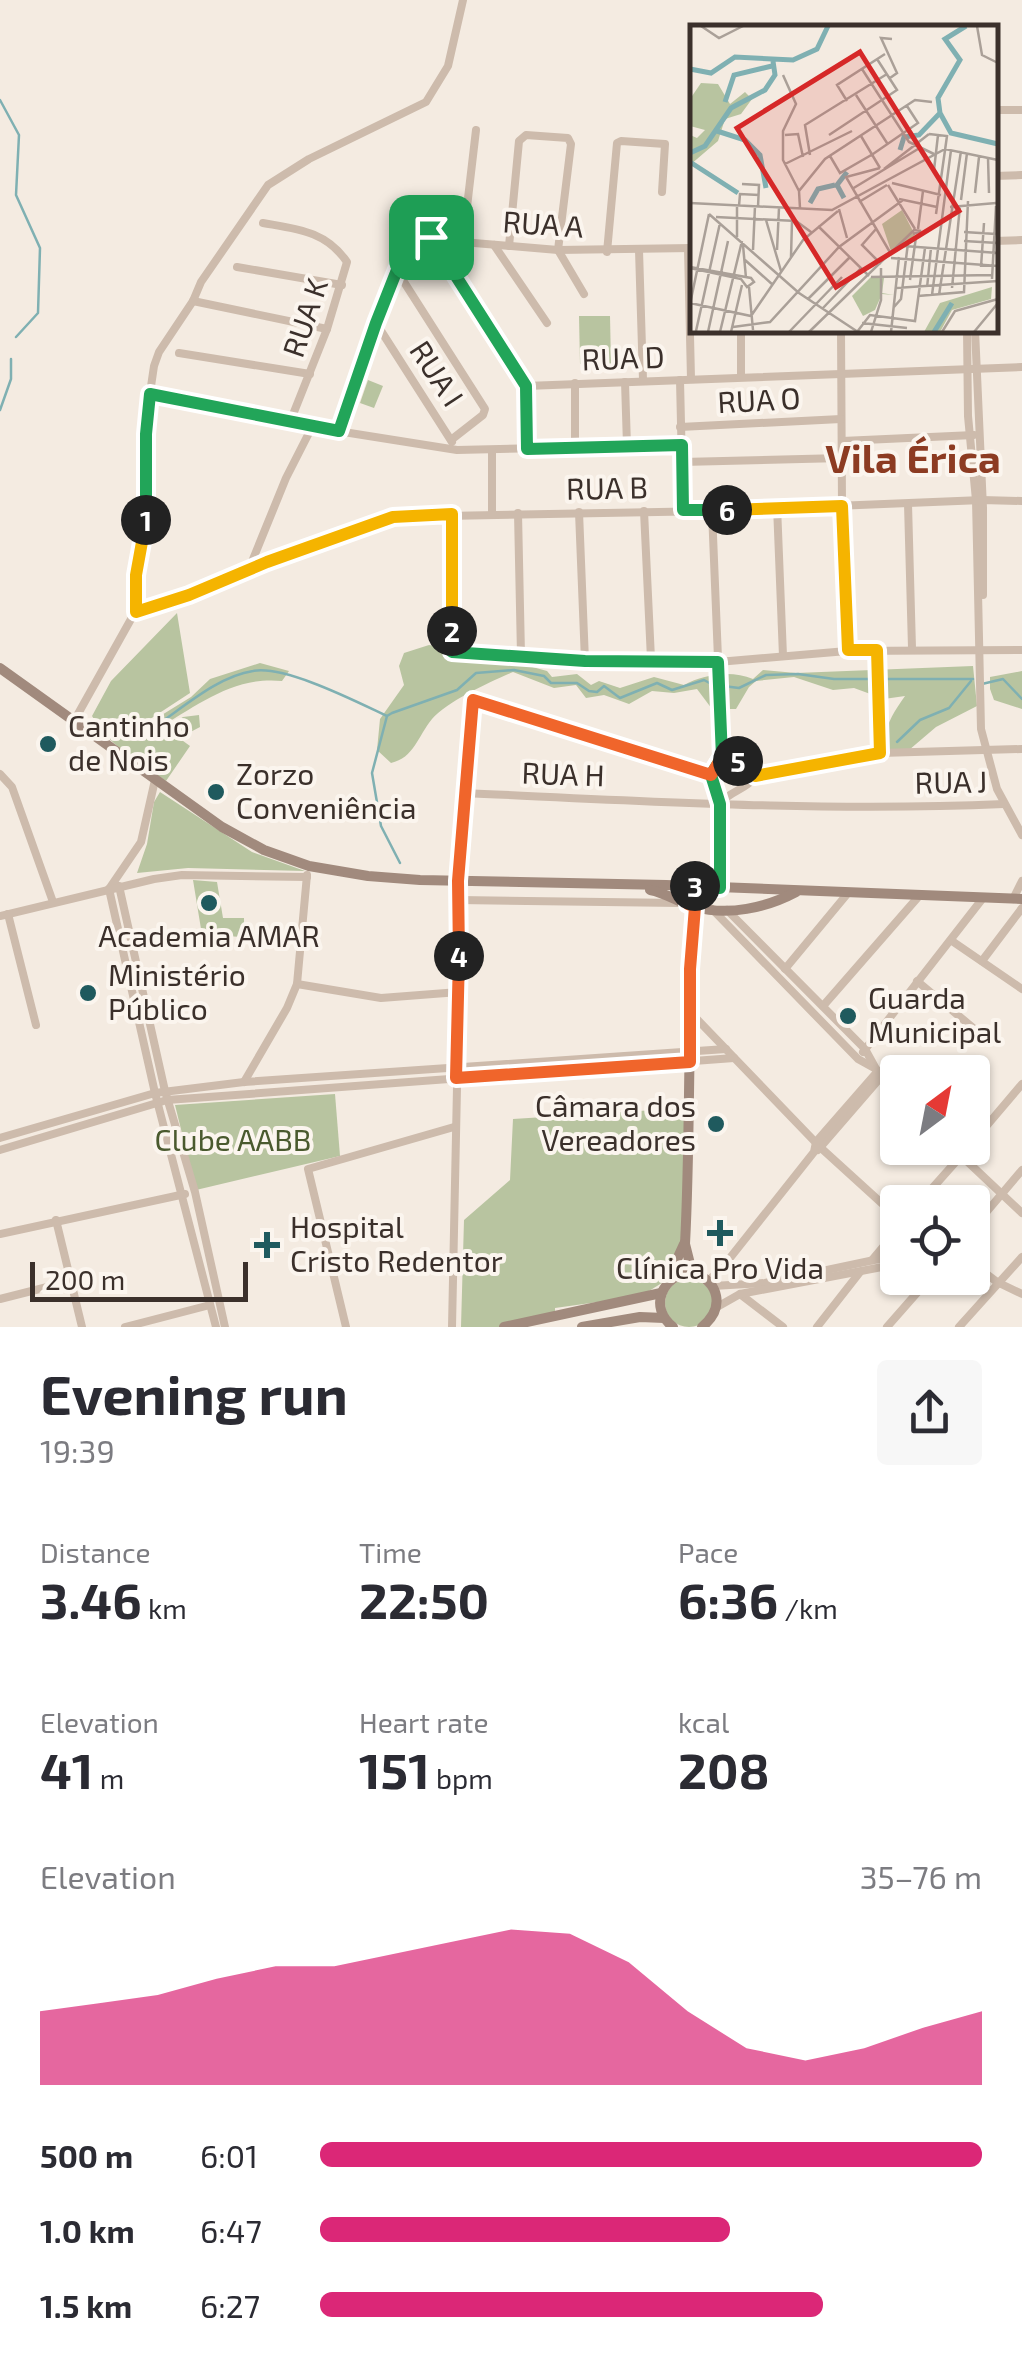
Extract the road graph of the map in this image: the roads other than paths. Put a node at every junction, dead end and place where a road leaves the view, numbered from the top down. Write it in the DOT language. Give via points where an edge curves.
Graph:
graph roads {
  1 [pos="463,0"];
  2 [pos="476,130"];
  3 [pos="1022,174"];
  4 [pos="997,176"];
  5 [pos="662,192"];
  6 [pos="263,223"];
  7 [pos="431,237"];
  8 [pos="463,240"];
  9 [pos="1022,240"];
  10 [pos="997,241"];
  11 [pos="494,245"];
  12 [pos="509,246"];
  13 [pos="690,248"];
  14 [pos="558,250"];
  15 [pos="638,250"];
  16 [pos="607,252"];
  17 [pos="238,267"];
  18 [pos="397,271"];
  19 [pos="342,285"];
  20 [pos="584,294"];
  21 [pos="193,301"];
  22 [pos="376,323"];
  23 [pos="547,323"];
  24 [pos="327,329"];
  25 [pos="741,332"];
  26 [pos="841,332"];
  27 [pos="967,332"];
  28 [pos="976,332"];
  29 [pos="178,353"];
  30 [pos="1022,367"];
  31 [pos="972,368"];
  32 [pos="842,372"];
  33 [pos="310,374"];
  34 [pos="741,376"];
  35 [pos="643,380"];
  36 [pos="680,380"];
  37 [pos="690,380"];
  38 [pos="625,382"];
  39 [pos="575,383"];
  40 [pos="526,386"];
  41 [pos="150,394"];
  42 [pos="841,419"];
  43 [pos="290,422"];
  44 [pos="312,426"];
  45 [pos="680,428"];
  46 [pos="339,431"];
  47 [pos="974,435"];
  48 [pos="451,440"];
  49 [pos="842,441"];
  50 [pos="682,445"];
  51 [pos="626,446"];
  52 [pos="575,447"];
  53 [pos="527,449"];
  54 [pos="457,450"];
  55 [pos="492,450"];
  56 [pos="842,458"];
  57 [pos="682,462"];
  58 [pos="979,500"];
  59 [pos="1022,501"];
  60 [pos="908,504"];
  61 [pos="777,506"];
  62 [pos="842,506"];
  63 [pos="683,510"];
  64 [pos="644,511"];
  65 [pos="712,511"];
  66 [pos="579,512"];
  67 [pos="518,513"];
  68 [pos="452,514"];
  69 [pos="492,514"];
  70 [pos="249,570"];
  71 [pos="136,612"];
  72 [pos="980,646"];
  73 [pos="912,648"];
  74 [pos="848,650"];
  75 [pos="877,650"];
  76 [pos="1022,650"];
  77 [pos="520,655"];
  78 [pos="784,656"];
  79 [pos="652,659"];
  80 [pos="585,661"];
  81 [pos="718,662"];
  82 [pos="0,668"];
  83 [pos="74,722"];
  84 [pos="984,749"];
  85 [pos="1022,749"];
  86 [pos="880,753"];
  87 [pos="722,757"];
  88 [pos="0,774"];
  89 [pos="711,775"];
  90 [pos="755,776"];
  91 [pos="154,780"];
  92 [pos="464,793"];
  93 [pos="720,804"];
  94 [pos="1004,804"];
  95 [pos="1022,835"];
  96 [pos="308,872"];
  97 [pos="458,881"];
  98 [pos="1022,881"];
  99 [pos="114,886"];
  100 [pos="629,886"];
  101 [pos="690,886"];
  102 [pos="720,888"];
  103 [pos="798,892"];
  104 [pos="848,892"];
  105 [pos="919,896"];
  106 [pos="983,898"];
  107 [pos="459,900"];
  108 [pos="53,902"];
  109 [pos="1019,902"];
  110 [pos="689,905"];
  111 [pos="712,910"];
  112 [pos="727,910"];
  113 [pos="4,915"];
  114 [pos="952,941"];
  115 [pos="982,961"];
  116 [pos="785,969"];
  117 [pos="917,982"];
  118 [pos="296,984"];
  119 [pos="1022,989"];
  120 [pos="459,992"];
  121 [pos="823,1006"];
  122 [pos="692,1014"];
  123 [pos="36,1026"];
  124 [pos="990,1042"];
  125 [pos="865,1048"];
  126 [pos="726,1050"];
  127 [pos="690,1058"];
  128 [pos="734,1058"];
  129 [pos="858,1059"];
  130 [pos="456,1067"];
  131 [pos="879,1072"];
  132 [pos="456,1078"];
  133 [pos="244,1082"];
  134 [pos="1022,1084"];
  135 [pos="161,1096"];
  136 [pos="89,1112"];
  137 [pos="92,1122"];
  138 [pos="990,1122"];
  139 [pos="454,1127"];
  140 [pos="0,1138"];
  141 [pos="817,1147"];
  142 [pos="0,1150"];
  143 [pos="953,1165"];
  144 [pos="971,1165"];
  145 [pos="1022,1170"];
  146 [pos="935,1185"];
  147 [pos="194,1192"];
  148 [pos="1002,1193"];
  149 [pos="182,1195"];
  150 [pos="880,1202"];
  151 [pos="990,1208"];
  152 [pos="1022,1213"];
  153 [pos="56,1220"];
  154 [pos="0,1234"];
  155 [pos="685,1244"];
  156 [pos="880,1250"];
  157 [pos="1022,1257"];
  158 [pos="880,1259"];
  159 [pos="871,1261"];
  160 [pos="722,1268"];
  161 [pos="880,1268"];
  162 [pos="692,1272"];
  163 [pos="860,1272"];
  164 [pos="990,1276"];
  165 [pos="71,1281"];
  166 [pos="998,1282"];
  167 [pos="711,1283"];
  168 [pos="730,1286"];
  169 [pos="663,1289"];
  170 [pos="740,1294"];
  171 [pos="1022,1294"];
  172 [pos="915,1295"];
  173 [pos="0,1299"];
  174 [pos="215,1304"];
  175 [pos="717,1306"];
  176 [pos="669,1325"];
  177 [pos="598,1326"];
  178 [pos="82,1327"];
  179 [pos="125,1327"];
  180 [pos="216,1327"];
  181 [pos="225,1327"];
  182 [pos="346,1327"];
  183 [pos="452,1327"];
  184 [pos="504,1327"];
  185 [pos="582,1327"];
  186 [pos="702,1327"];
  187 [pos="782,1327"];
  188 [pos="817,1327"];
  189 [pos="887,1327"];
  190 [pos="959,1327"];
  1 -- 21 [label="street" via="446,71 426,102 268,185"];
  2 -- 8 [label="street"];
  3 -- 4 [label="street"];
  5 -- 16 [label="street" via="664,144 617,144"];
  6 -- 19 [label="street, RUA K" via="314,232 329,242 347,262"];
  7 -- 8 [label="street, RUA A"];
  7 -- 18 [label="street" via="408,242"];
  7 -- 40 [label="street"];
  8 -- 11 [label="street, RUA A"];
  9 -- 10 [label="street"];
  11 -- 12 [label="street, RUA A"];
  11 -- 23 [label="street"];
  12 -- 14 [label="street, RUA A"];
  12 -- 14 [label="street" via="519,141 526,135 568,138"];
  13 -- 15 [label="street, RUA A"];
  13 -- 37 [label="street"];
  14 -- 16 [label="street, RUA A"];
  14 -- 20 [label="street"];
  15 -- 16 [label="street, RUA A"];
  15 -- 35 [label="street"];
  17 -- 19 [label="street"];
  18 -- 22 [label="street"];
  18 -- 48 [label="street" via="484,410"];
  19 -- 24 [label="street, RUA K"];
  21 -- 24 [label="street"];
  21 -- 41 [label="street" via="156,359"];
  22 -- 46 [label="street"];
  22 -- 48 [label="street, RUA I"];
  24 -- 33 [label="street, RUA K"];
  25 -- 34 [label="street"];
  26 -- 32 [label="street"];
  27 -- 31 [label="street"];
  28 -- 31 [label="street"];
  29 -- 33 [label="street"];
  30 -- 31 [label="street, RUA D"];
  31 -- 32 [label="street, RUA D"];
  31 -- 47 [label="street"];
  32 -- 34 [label="street, RUA D"];
  32 -- 42 [label="street"];
  33 -- 43 [label="street, RUA K"];
  34 -- 37 [label="street, RUA D"];
  35 -- 36 [label="street, RUA D"];
  35 -- 38 [label="street, RUA D"];
  36 -- 37 [label="street, RUA D"];
  36 -- 45 [label="street"];
  38 -- 39 [label="street, RUA D"];
  38 -- 51 [label="street"];
  39 -- 40 [label="street, RUA D"];
  39 -- 52 [label="street"];
  40 -- 53 [label="street"];
  41 -- 43 [label="street"];
  41 -- 71 [label="street" via="148,504"];
  42 -- 45 [label="street, RUA O"];
  42 -- 49 [label="street"];
  43 -- 44 [label="street"];
  44 -- 46 [label="street"];
  44 -- 70 [label="street"];
  45 -- 50 [label="street"];
  46 -- 54 [label="street"];
  47 -- 49 [label="street"];
  47 -- 58 [label="street"];
  48 -- 54 [label="street, RUA I"];
  49 -- 56 [label="street"];
  50 -- 51 [label="street"];
  50 -- 57 [label="street"];
  51 -- 52 [label="street"];
  52 -- 53 [label="street"];
  53 -- 55 [label="street"];
  54 -- 55 [label="street"];
  55 -- 69 [label="street"];
  56 -- 57 [label="street"];
  56 -- 62 [label="street"];
  57 -- 63 [label="street"];
  58 -- 59 [label="street, RUA B"];
  58 -- 60 [label="street, RUA B"];
  58 -- 72 [label="street"];
  60 -- 62 [label="street, RUA B"];
  60 -- 73 [label="street"];
  61 -- 62 [label="street, RUA B"];
  61 -- 65 [label="street, RUA B"];
  61 -- 78 [label="street"];
  62 -- 74 [label="street"];
  63 -- 64 [label="street, RUA B"];
  63 -- 65 [label="street, RUA B"];
  64 -- 66 [label="street, RUA B"];
  64 -- 79 [label="street"];
  65 -- 81 [label="street"];
  66 -- 67 [label="street, RUA B"];
  66 -- 80 [label="street"];
  67 -- 69 [label="street, RUA B"];
  67 -- 77 [label="street"];
  68 -- 69 [label="street, RUA B"];
  68 -- 70 [label="street, RUA B" via="393,517"];
  68 -- 77 [label="street" via="452,652"];
  70 -- 71 [label="street, RUA B"];
  71 -- 83 [label="street"];
  72 -- 73 [label="street"];
  72 -- 76 [label="street"];
  72 -- 84 [label="street"];
  73 -- 75 [label="street"];
  74 -- 75 [label="street"];
  74 -- 78 [label="street"];
  75 -- 86 [label="street"];
  77 -- 80 [label="street"];
  78 -- 81 [label="street"];
  79 -- 80 [label="street"];
  79 -- 81 [label="street"];
  81 -- 87 [label="street"];
  82 -- 83 [label="main road"];
  83 -- 91 [label="main road"];
  84 -- 85 [label="street"];
  84 -- 86 [label="street"];
  84 -- 94 [label="street"];
  86 -- 90 [label="street"];
  87 -- 89 [label="street"];
  87 -- 90 [label="street" via="745,764"];
  88 -- 108 [label="street" via="12,787"];
  89 -- 92 [label="street" via="473,700"];
  89 -- 93 [label="street"];
  90 -- 93 [label="street"];
  91 -- 96 [label="main road" via="246,841"];
  91 -- 99 [label="street" via="141,842"];
  92 -- 93 [label="street, RUA H"];
  92 -- 97 [label="street"];
  93 -- 94 [label="street, RUA J"];
  93 -- 102 [label="street"];
  94 -- 95 [label="street"];
  96 -- 97 [label="main road"];
  96 -- 99 [label="street" via="182,875"];
  96 -- 118 [label="street"];
  97 -- 100 [label="main road"];
  97 -- 107 [label="street"];
  98 -- 109 [label="street"];
  99 -- 108 [label="street"];
  99 -- 135 [label="street"];
  100 -- 101 [label="main road"];
  100 -- 110 [label="main road"];
  101 -- 102 [label="main road"];
  101 -- 110 [label="main road"];
  102 -- 103 [label="main road"];
  103 -- 104 [label="main road"];
  103 -- 112 [label="main road"];
  104 -- 105 [label="main road"];
  104 -- 116 [label="street"];
  105 -- 106 [label="main road"];
  105 -- 121 [label="street"];
  106 -- 109 [label="main road"];
  106 -- 114 [label="street"];
  107 -- 110 [label="street"];
  107 -- 120 [label="street"];
  108 -- 113 [label="street"];
  109 -- 115 [label="street"];
  110 -- 111 [label="main road"];
  110 -- 122 [label="main road"];
  111 -- 112 [label="main road"];
  111 -- 129 [label="street"];
  112 -- 116 [label="street"];
  113 -- 123 [label="street"];
  114 -- 115 [label="street"];
  114 -- 117 [label="street"];
  115 -- 119 [label="street"];
  116 -- 121 [label="street"];
  117 -- 124 [label="street"];
  117 -- 125 [label="street"];
  118 -- 120 [label="street" via="381,998"];
  118 -- 133 [label="street"];
  120 -- 130 [label="street"];
  121 -- 125 [label="street"];
  122 -- 126 [label="street"];
  122 -- 127 [label="main road"];
  125 -- 129 [label="street"];
  125 -- 131 [label="street"];
  126 -- 127 [label="street"];
  126 -- 128 [label="street"];
  127 -- 128 [label="street"];
  127 -- 130 [label="street"];
  127 -- 132 [label="street"];
  127 -- 155 [label="main road"];
  128 -- 141 [label="street"];
  129 -- 131 [label="street"];
  130 -- 132 [label="street"];
  130 -- 133 [label="street"];
  131 -- 141 [label="street"];
  132 -- 135 [label="street"];
  132 -- 139 [label="street"];
  133 -- 135 [label="street"];
  134 -- 138 [label="street"];
  135 -- 136 [label="street"];
  135 -- 137 [label="street"];
  135 -- 147 [label="street"];
  135 -- 149 [label="street"];
  136 -- 137 [label="street"];
  136 -- 140 [label="street"];
  137 -- 142 [label="street"];
  139 -- 182 [label="street" via="308,1168"];
  139 -- 183 [label="street"];
  141 -- 150 [label="street"];
  141 -- 160 [label="street"];
  143 -- 146 [label="street"];
  144 -- 148 [label="street"];
  145 -- 148 [label="street"];
  147 -- 149 [label="street"];
  147 -- 174 [label="street"];
  148 -- 151 [label="street"];
  148 -- 152 [label="street"];
  149 -- 153 [label="street"];
  149 -- 174 [label="street"];
  153 -- 154 [label="street"];
  153 -- 165 [label="street"];
  155 -- 162 [label="main road"];
  155 -- 169 [label="main road"];
  156 -- 159 [label="street"];
  157 -- 166 [label="street"];
  158 -- 159 [label="street"];
  159 -- 168 [label="street"];
  160 -- 167 [label="street"];
  160 -- 168 [label="street"];
  161 -- 163 [label="street"];
  162 -- 167 [label="main road"];
  162 -- 169 [label="main road"];
  163 -- 170 [label="street"];
  163 -- 188 [label="street"];
  164 -- 166 [label="street"];
  165 -- 173 [label="street"];
  165 -- 178 [label="street"];
  166 -- 171 [label="street"];
  166 -- 190 [label="street"];
  167 -- 168 [label="street"];
  167 -- 175 [label="main road"];
  169 -- 176 [label="main road" via="660,1309"];
  169 -- 184 [label="main road"];
  170 -- 175 [label="street"];
  170 -- 187 [label="street"];
  172 -- 189 [label="street"];
  174 -- 179 [label="street"];
  174 -- 180 [label="street"];
  174 -- 181 [label="street"];
  175 -- 186 [label="main road"];
  176 -- 177 [label="main road" via="640,1317"];
  177 -- 185 [label="main road"];
}
